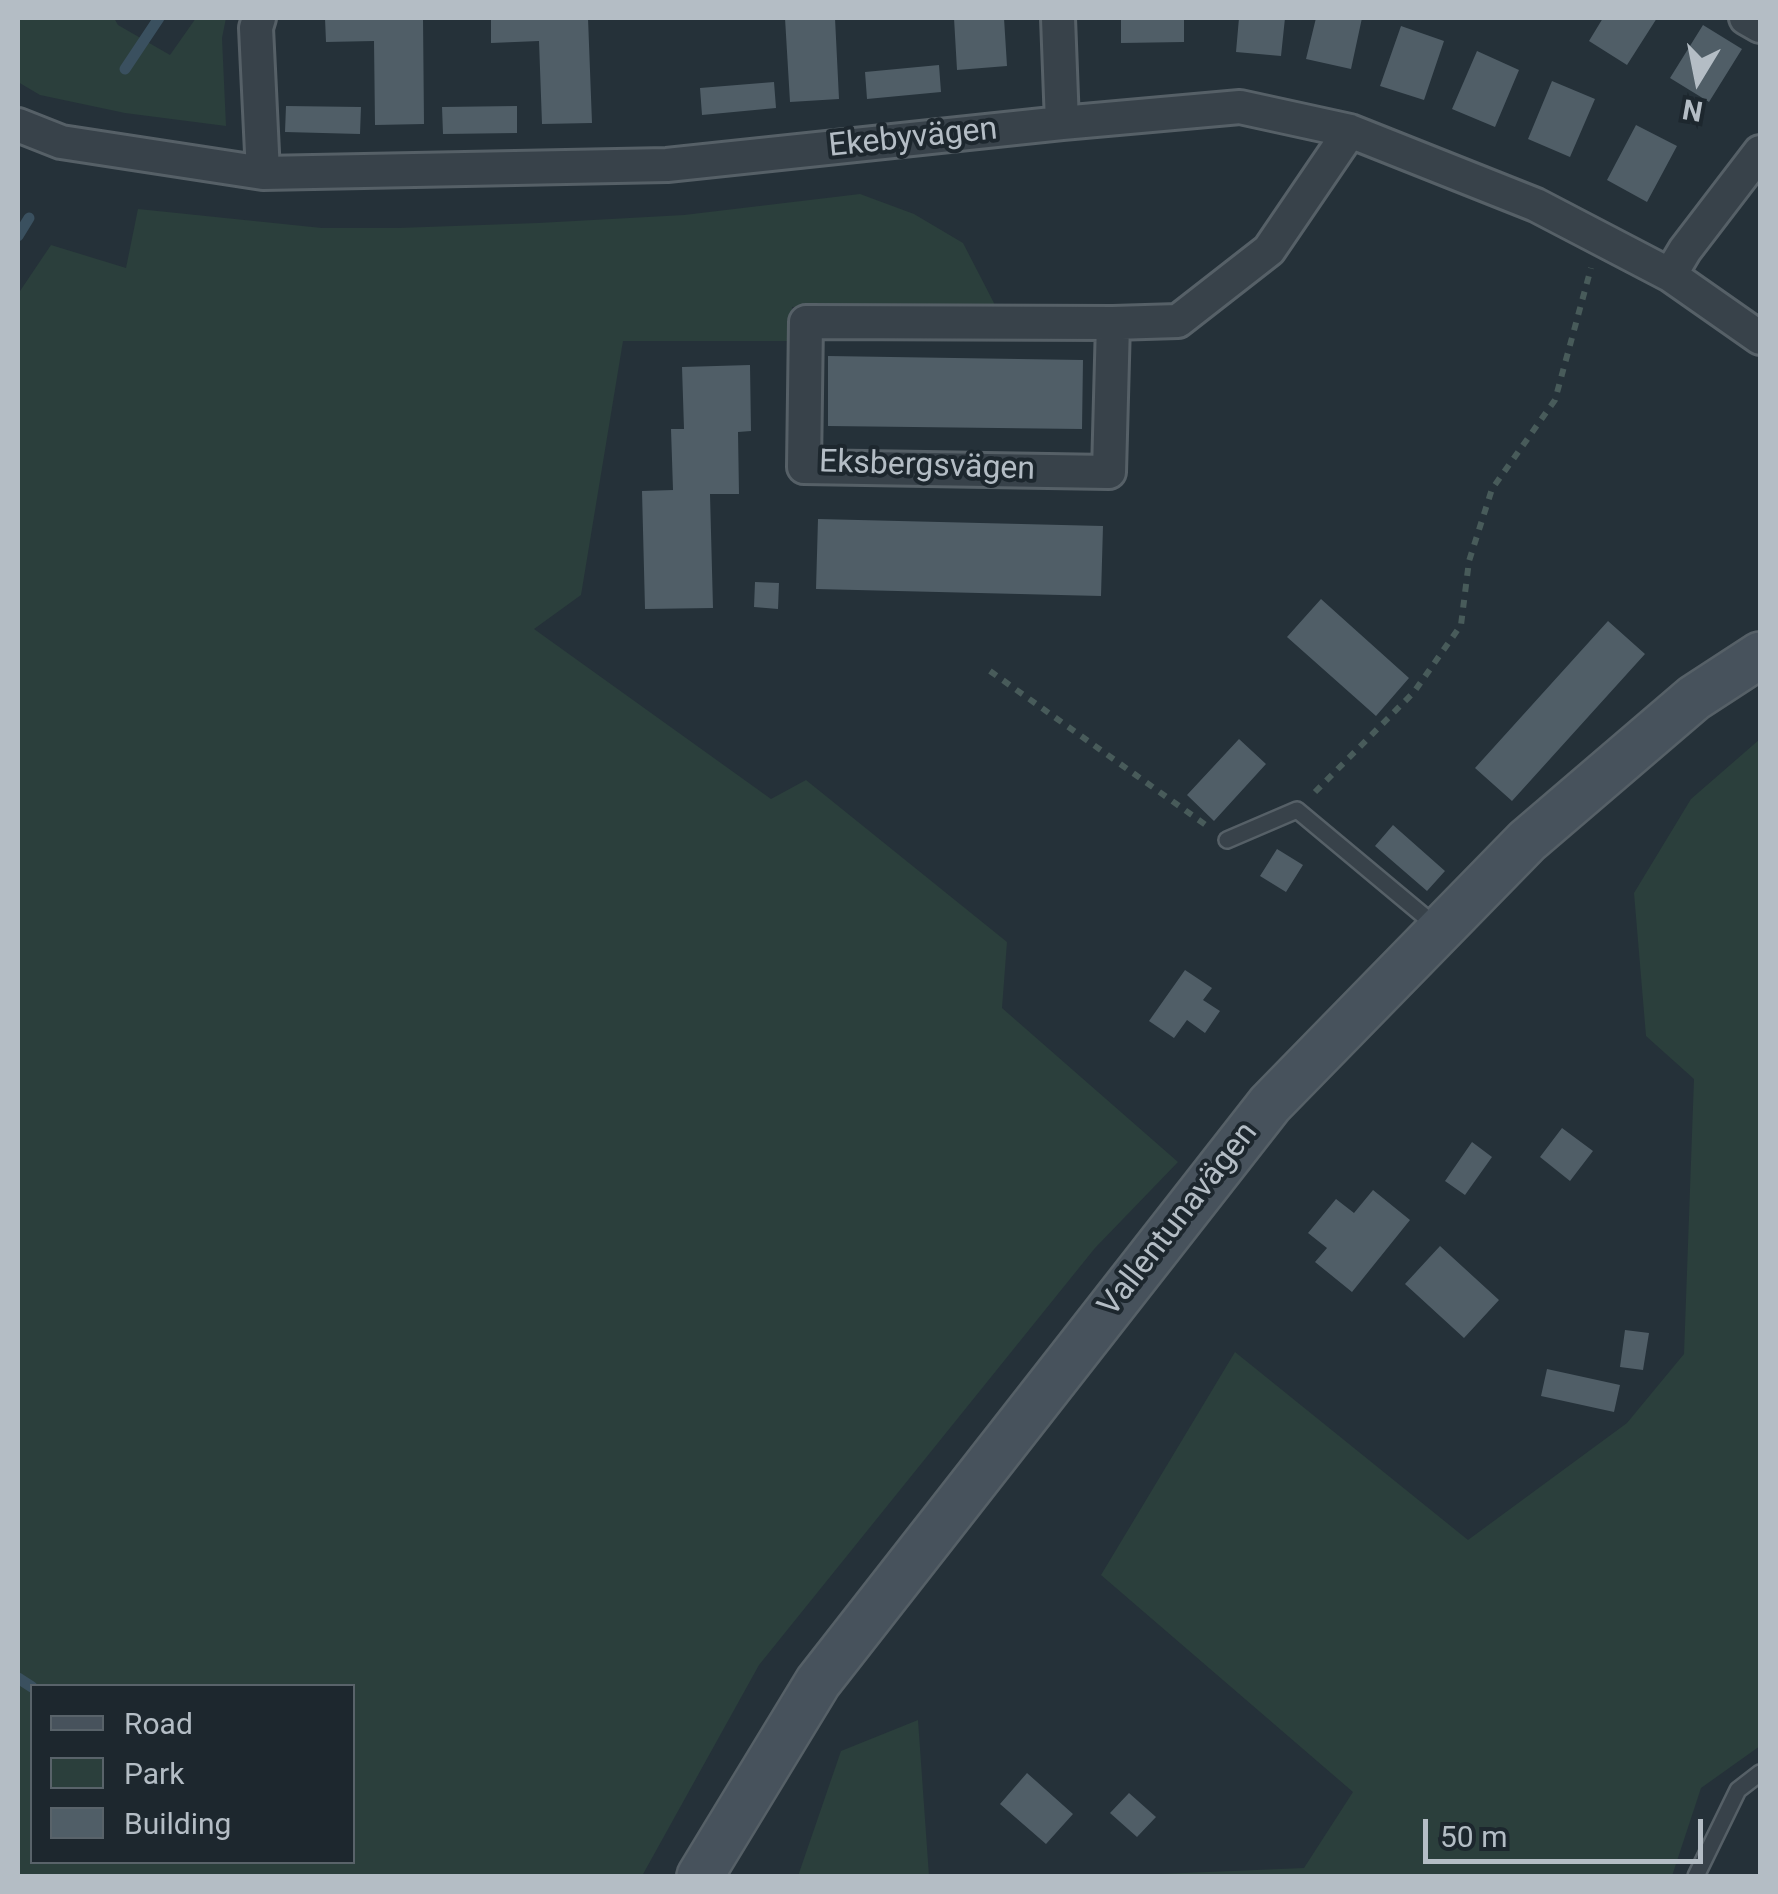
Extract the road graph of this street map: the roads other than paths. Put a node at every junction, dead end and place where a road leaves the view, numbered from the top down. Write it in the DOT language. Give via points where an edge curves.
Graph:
graph roads {
  1 [pos="259,18"];
  2 [pos="1058,18"];
  3 [pos="1746,18"];
  4 [pos="1760,26"];
  5 [pos="1062,124"];
  6 [pos="18,125"];
  7 [pos="1350,131"];
  8 [pos="1760,152"];
  9 [pos="263,173"];
  10 [pos="1670,275"];
  11 [pos="1113,323"];
  12 [pos="1760,338"];
  13 [pos="1760,655"];
  14 [pos="1228,840"];
  15 [pos="1439,929"];
  16 [pos="1760,1772"];
  17 [pos="700,1876"];
  18 [pos="1696,1876"];
  1 -- 9 [label="street"];
  2 -- 5 [label="street"];
  3 -- 4 [label="street"];
  5 -- 7 [label="street, Ekebyvägen" via="1240,107"];
  5 -- 9 [label="street, Ekebyvägen" via="667,165"];
  6 -- 9 [label="street, Ekebyvägen" via="61,142"];
  7 -- 10 [label="street, Ekebyvägen" via="1536,204"];
  7 -- 11 [label="street, Eksbergsvägen" via="1269,250 1178,321"];
  8 -- 10 [label="street"];
  10 -- 12 [label="street, Ekebyvägen"];
  11 -- 11 [label="street, Eksbergsvägen" via="806,322 804,467 1109,472"];
  13 -- 15 [label="main road, Vallentunavägen" via="1694,698 1610,769"];
  14 -- 15 [label="lane" via="1298,810"];
  15 -- 17 [label="main road, Vallentunavägen" via="1270,1104 818,1682"];
  16 -- 18 [label="lane" via="1738,1790"];
}
